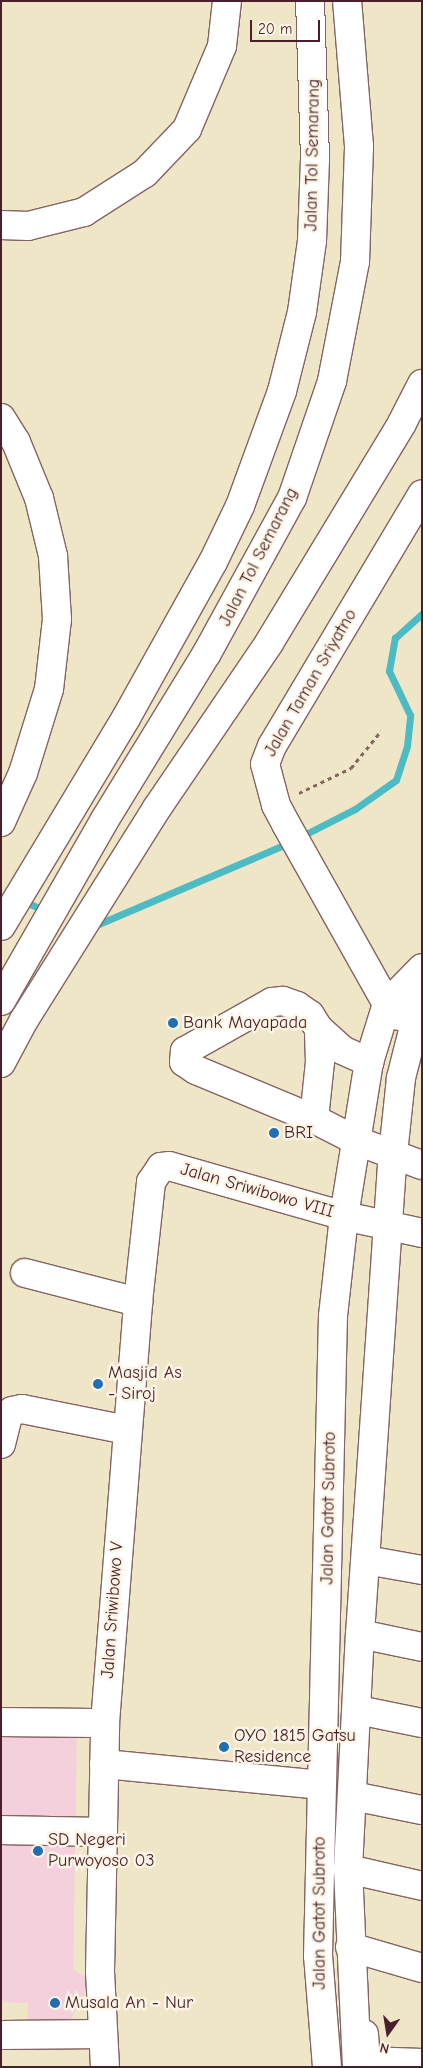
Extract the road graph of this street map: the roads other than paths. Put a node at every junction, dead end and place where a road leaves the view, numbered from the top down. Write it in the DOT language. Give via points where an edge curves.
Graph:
graph roads {
  1 [pos="227,1"];
  2 [pos="310,1"];
  3 [pos="347,1"];
  4 [pos="1,225"];
  5 [pos="422,384"];
  6 [pos="1,418"];
  7 [pos="422,494"];
  8 [pos="1,822"];
  9 [pos="1,926"];
  10 [pos="422,968"];
  11 [pos="422,995"];
  12 [pos="1,1001"];
  13 [pos="387,1004"];
  14 [pos="318,1029"];
  15 [pos="412,1030"];
  16 [pos="369,1062"];
  17 [pos="1,1063"];
  18 [pos="314,1119"];
  19 [pos="357,1141"];
  20 [pos="393,1154"];
  21 [pos="169,1166"];
  22 [pos="422,1166"];
  23 [pos="344,1216"];
  24 [pos="390,1226"];
  25 [pos="422,1233"];
  26 [pos="25,1273"];
  27 [pos="138,1302"];
  28 [pos="127,1430"];
  29 [pos="1,1444"];
  30 [pos="366,1560"];
  31 [pos="422,1570"];
  32 [pos="360,1634"];
  33 [pos="422,1647"];
  34 [pos="358,1710"];
  35 [pos="1,1722"];
  36 [pos="105,1723"];
  37 [pos="422,1723"];
  38 [pos="104,1764"];
  39 [pos="322,1785"];
  40 [pos="354,1796"];
  41 [pos="422,1810"];
  42 [pos="1,1830"];
  43 [pos="103,1832"];
  44 [pos="348,1869"];
  45 [pos="422,1886"];
  46 [pos="355,1949"];
  47 [pos="422,1968"];
  48 [pos="103,2034"];
  49 [pos="1,2035"];
  50 [pos="422,2063"];
  51 [pos="363,2065"];
  52 [pos="105,2067"];
  53 [pos="328,2067"];
  1 -- 4 [label="main road" via="222,46 187,129 145,173 84,212 28,226"];
  2 -- 9 [label="main road, Jalan Tol Semarang" via="315,159 312,241 302,312 282,391 240,506 213,562 74,806"];
  3 -- 12 [label="main road, Jalan Tol Semarang" via="359,146 354,262 332,381 292,498 259,563 104,821"];
  5 -- 17 [label="main road" via="402,423 269,643 157,808 24,1020"];
  6 -- 8 [label="main road" via="16,442 39,498 53,556 56,619 49,689 23,773"];
  7 -- 13 [label="main road, Jalan Taman Sriyatno" via="272,746 266,764 281,814"];
  10 -- 13 [label="main road, Jalan Gatot Subroto"];
  11 -- 15 [label="main road, Jalan Gatot Subroto"];
  13 -- 15 [label="main road, Jalan Taman Sriyatno"];
  13 -- 16 [label="main road, Jalan Gatot Subroto"];
  14 -- 16 [label="main road" via="342,1050"];
  14 -- 18 [label="main road" via="320,1062"];
  14 -- 18 [label="main road" via="310,1015 297,1006 283,1001 272,1002 185,1051 183,1057 184,1062 196,1070"];
  15 -- 20 [label="main road, Jalan Gatot Subroto" via="401,1078"];
  16 -- 19 [label="main road, Jalan Gatot Subroto"];
  18 -- 19 [label="main road"];
  19 -- 20 [label="main road"];
  19 -- 23 [label="main road, Jalan Gatot Subroto"];
  20 -- 22 [label="main road"];
  20 -- 24 [label="main road, Jalan Gatot Subroto"];
  21 -- 23 [label="main road, Jalan Sriwibowo VIII"];
  21 -- 27 [label="main road, Jalan Sriwibowo V" via="160,1167 151,1182"];
  23 -- 24 [label="main road, Jalan Sriwibowo VIII"];
  23 -- 39 [label="main road, Jalan Gatot Subroto" via="333,1316"];
  24 -- 25 [label="main road, Jalan Sriwibowo VIII"];
  24 -- 30 [label="main road, Jalan Gatot Subroto"];
  26 -- 27 [label="main road"];
  27 -- 28 [label="main road, Jalan Sriwibowo V"];
  28 -- 29 [label="main road" via="22,1409 12,1410"];
  28 -- 36 [label="main road, Jalan Sriwibowo V"];
  30 -- 31 [label="main road"];
  30 -- 32 [label="main road, Jalan Gatot Subroto"];
  32 -- 33 [label="main road"];
  32 -- 34 [label="main road, Jalan Gatot Subroto"];
  34 -- 37 [label="main road"];
  34 -- 40 [label="main road, Jalan Gatot Subroto"];
  35 -- 36 [label="main road"];
  36 -- 38 [label="main road, Jalan Sriwibowo V"];
  38 -- 39 [label="main road"];
  38 -- 43 [label="main road, Jalan Sriwibowo V"];
  39 -- 53 [label="main road, Jalan Gatot Subroto" via="318,1956"];
  40 -- 41 [label="main road"];
  40 -- 44 [label="main road, Jalan Gatot Subroto"];
  42 -- 43 [label="main road"];
  43 -- 48 [label="main road, Jalan Sriwibowo V" via="100,1971"];
  44 -- 45 [label="main road"];
  44 -- 46 [label="main road, Jalan Gatot Subroto"];
  46 -- 47 [label="main road"];
  46 -- 51 [label="main road, Jalan Gatot Subroto"];
  48 -- 49 [label="main road"];
  48 -- 52 [label="main road, Jalan Sriwibowo V"];
  50 -- 51 [label="main road"];
}
